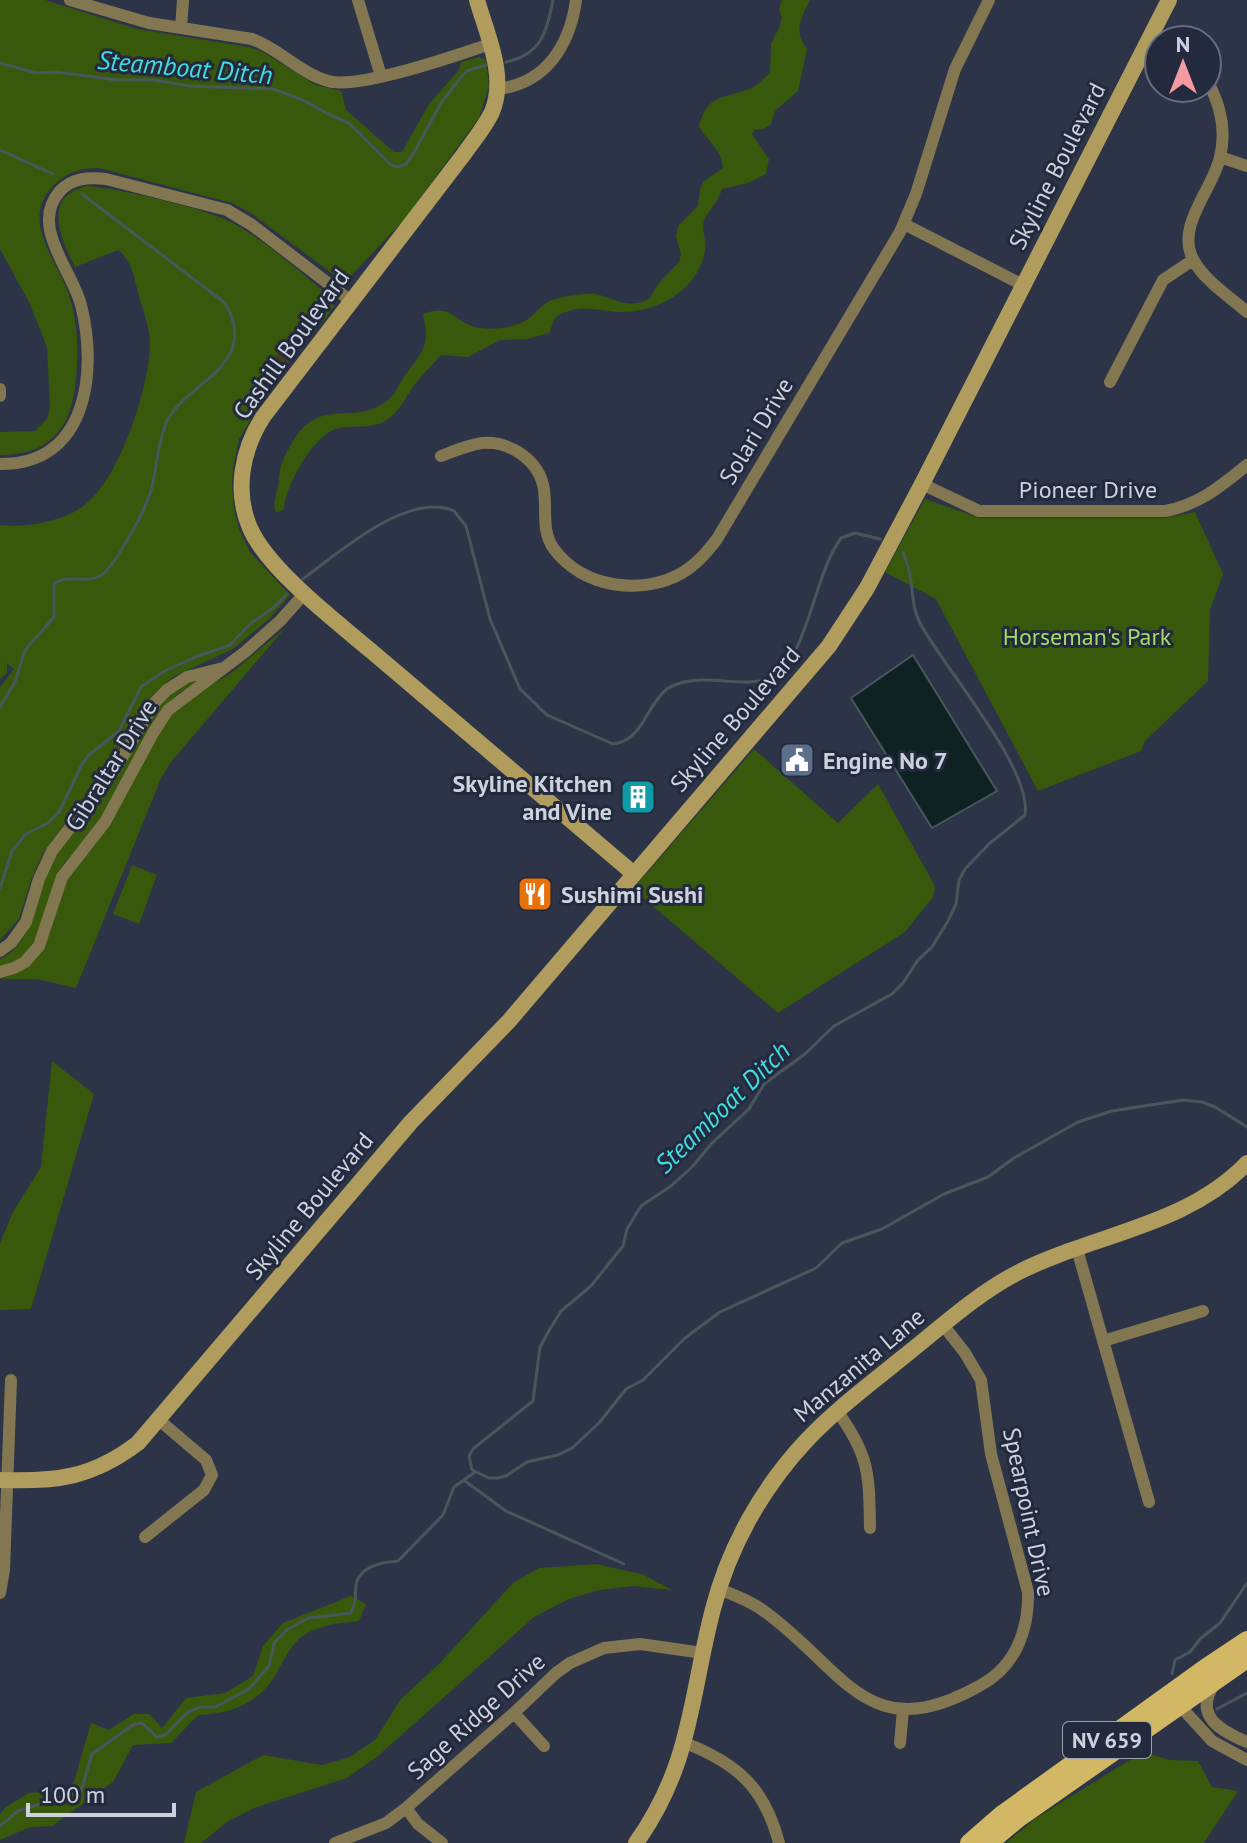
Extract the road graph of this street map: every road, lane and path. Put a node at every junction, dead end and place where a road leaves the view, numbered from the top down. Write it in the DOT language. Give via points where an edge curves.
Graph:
graph roads {
  1 [pos="70,0"];
  2 [pos="183,0"];
  3 [pos="358,0"];
  4 [pos="477,0"];
  5 [pos="576,0"];
  6 [pos="989,0"];
  7 [pos="1169,0"];
  8 [pos="1162,24"];
  9 [pos="181,28"];
  10 [pos="490,44"];
  11 [pos="1143,64"];
  12 [pos="381,76"];
  13 [pos="497,89"];
  14 [pos="1218,104"];
  15 [pos="1220,157"];
  16 [pos="1247,166"];
  17 [pos="904,224"];
  18 [pos="1193,260"];
  19 [pos="1023,285"];
  20 [pos="351,301"];
  21 [pos="1247,312"];
  22 [pos="1110,382"];
  23 [pos="0,389"];
  24 [pos="0,396"];
  25 [pos="441,456"];
  26 [pos="0,464"];
  27 [pos="1247,465"];
  28 [pos="922,484"];
  29 [pos="305,593"];
  30 [pos="223,668"];
  31 [pos="634,874"];
  32 [pos="0,951"];
  33 [pos="0,972"];
  34 [pos="1247,1163"];
  35 [pos="1077,1249"];
  36 [pos="1203,1311"];
  37 [pos="943,1325"];
  38 [pos="1103,1341"];
  39 [pos="11,1380"];
  40 [pos="837,1411"];
  41 [pos="159,1420"];
  42 [pos="4,1480"];
  43 [pos="1149,1502"];
  44 [pos="870,1528"];
  45 [pos="145,1537"];
  46 [pos="719,1589"];
  47 [pos="0,1593"];
  48 [pos="1247,1640"];
  49 [pos="703,1653"];
  50 [pos="1247,1659"];
  51 [pos="1212,1673"];
  52 [pos="1181,1707"];
  53 [pos="903,1710"];
  54 [pos="514,1713"];
  55 [pos="1247,1742"];
  56 [pos="685,1743"];
  57 [pos="900,1743"];
  58 [pos="544,1746"];
  59 [pos="1247,1760"];
  60 [pos="406,1808"];
  61 [pos="335,1843"];
  62 [pos="442,1843"];
  63 [pos="636,1843"];
  64 [pos="779,1843"];
  65 [pos="969,1843"];
  66 [pos="989,1843"];
  1 -- 9 [label="street"];
  2 -- 9 [label="street"];
  3 -- 12 [label="street"];
  4 -- 10 [label="street, Cashill Boulevard"];
  5 -- 13 [label="street" via="568,36 555,58 526,81"];
  6 -- 17 [label="street, Solari Drive" via="955,69"];
  7 -- 8 [label="street, Skyline Boulevard"];
  9 -- 12 [label="street" via="263,43 330,82 351,84"];
  10 -- 12 [label="street"];
  10 -- 13 [label="street, Cashill Boulevard"];
  11 -- 19 [label="street, Skyline Boulevard"];
  13 -- 20 [label="street, Cashill Boulevard" via="481,130"];
  14 -- 15 [label="street" via="1223,125"];
  15 -- 16 [label="street"];
  15 -- 18 [label="street" via="1188,233"];
  17 -- 19 [label="street"];
  17 -- 25 [label="street, Solari Drive" via="717,539 681,573 630,586 585,574 561,557 548,539 542,481 531,461 510,447 486,443"];
  18 -- 21 [label="street"];
  18 -- 22 [label="street" via="1163,280"];
  19 -- 28 [label="street, Skyline Boulevard"];
  20 -- 26 [label="street" via="227,210 106,179 73,181 54,199 49,225 83,314 82,405 68,434 52,450 32,460"];
  20 -- 29 [label="street, Cashill Boulevard" via="257,426 242,473 245,513 255,538"];
  23 -- 24 [label="street"];
  27 -- 28 [label="street, Pioneer Drive" via="1207,496 1165,511 979,511"];
  28 -- 31 [label="street, Skyline Boulevard" via="843,627"];
  29 -- 30 [label="street, Gibraltar Drive"];
  29 -- 31 [label="street, Cashill Boulevard"];
  30 -- 32 [label="street, Gibraltar Drive" via="187,677 155,702 121,762 52,851 26,922"];
  30 -- 33 [label="street, Gibraltar Drive" via="160,721 105,822 62,877 39,946 25,962"];
  31 -- 41 [label="street, Skyline Boulevard" via="493,1040 411,1122"];
  34 -- 35 [label="street, Manzanita Lane" via="1198,1201"];
  35 -- 37 [label="street, Manzanita Lane" via="1001,1282"];
  35 -- 38 [label="street"];
  36 -- 38 [label="street"];
  37 -- 40 [label="street, Manzanita Lane"];
  37 -- 53 [label="street, Spearpoint Drive" via="981,1380 991,1454 1028,1607 1022,1637 997,1674 948,1702"];
  38 -- 43 [label="street"];
  39 -- 42 [label="street"];
  40 -- 44 [label="street" via="865,1459"];
  40 -- 46 [label="street, Manzanita Lane" via="797,1451 763,1497 737,1542"];
  41 -- 42 [label="street, Skyline Boulevard" via="120,1457 86,1473"];
  41 -- 45 [label="street" via="206,1460 212,1475 204,1490"];
  42 -- 47 [label="street"];
  46 -- 49 [label="street, Manzanita Lane"];
  46 -- 53 [label="street, Spearpoint Drive" via="770,1615 855,1691"];
  48 -- 51 [label="main road, NV 659"];
  49 -- 54 [label="street, Sage Ridge Drive" via="640,1644 604,1648 556,1673"];
  49 -- 56 [label="street, Manzanita Lane"];
  50 -- 51 [label="main road, NV 659"];
  51 -- 52 [label="main road" via="1192,1684"];
  51 -- 55 [label="street" via="1206,1708 1210,1719"];
  51 -- 65 [label="main road, NV 659" via="1001,1815"];
  52 -- 59 [label="street" via="1212,1741"];
  52 -- 66 [label="main road, NV 659"];
  53 -- 57 [label="street"];
  54 -- 58 [label="street"];
  54 -- 60 [label="street, Sage Ridge Drive"];
  56 -- 63 [label="street, Manzanita Lane" via="668,1790"];
  56 -- 64 [label="street" via="725,1761 747,1779 766,1805"];
  60 -- 61 [label="street, Sage Ridge Drive" via="386,1823"];
  60 -- 62 [label="street"];
}
